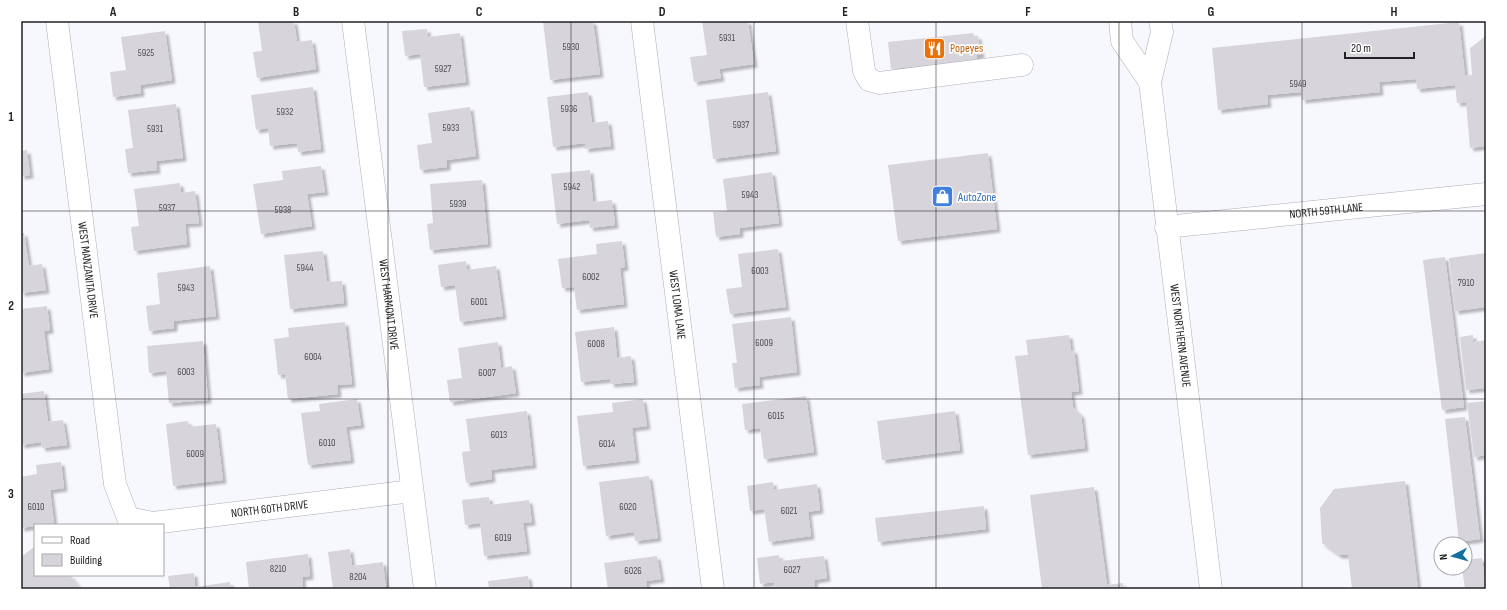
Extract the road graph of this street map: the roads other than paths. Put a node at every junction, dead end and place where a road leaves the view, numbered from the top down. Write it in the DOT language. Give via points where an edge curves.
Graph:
graph roads {
  1 [pos="56,21"];
  2 [pos="353,21"];
  3 [pos="642,21"];
  4 [pos="857,21"];
  5 [pos="1120,21"];
  6 [pos="1160,21"];
  7 [pos="1022,64"];
  8 [pos="1150,82"];
  9 [pos="1486,194"];
  10 [pos="1166,227"];
  11 [pos="412,491"];
  12 [pos="128,518"];
  13 [pos="425,589"];
  14 [pos="713,589"];
  15 [pos="1211,589"];
  1 -- 12 [label="street, WEST MANZANITA DRIVE" via="115,484"];
  2 -- 11 [label="street, WEST HARMONT DRIVE"];
  3 -- 14 [label="street, WEST LOMA LANE"];
  4 -- 7 [label="street" via="864,71 869,80 879,83"];
  5 -- 8 [label="street, WEST NORTHERN AVENUE" via="1122,42"];
  6 -- 8 [label="street, WEST NORTHERN AVENUE" via="1162,32"];
  8 -- 10 [label="street, WEST NORTHERN AVENUE"];
  9 -- 10 [label="street, NORTH 59TH LANE"];
  10 -- 15 [label="street, WEST NORTHERN AVENUE"];
  11 -- 12 [label="street, NORTH 60TH DRIVE" via="153,523"];
  11 -- 13 [label="street, WEST HARMONT DRIVE"];
}
